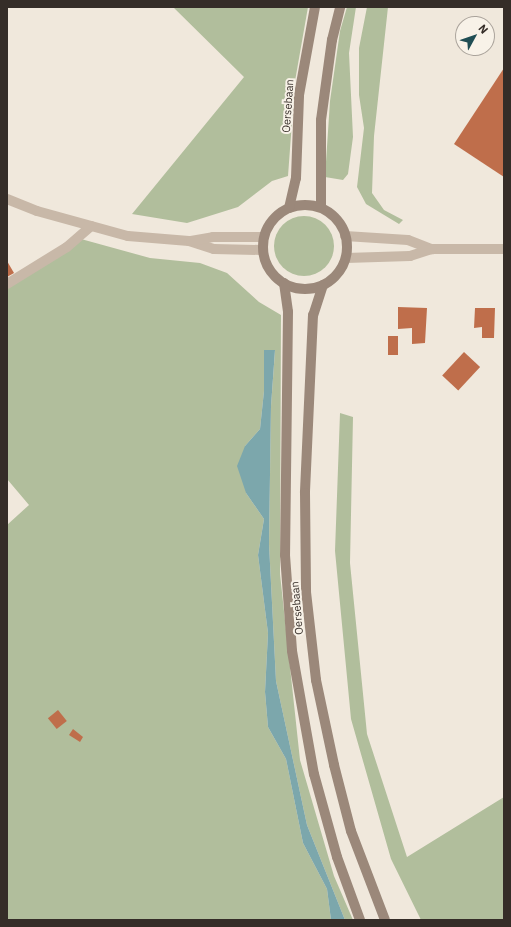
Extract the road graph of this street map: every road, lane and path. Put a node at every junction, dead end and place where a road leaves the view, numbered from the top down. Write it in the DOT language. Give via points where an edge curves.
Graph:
graph roads {
  1 [pos="315,7"];
  2 [pos="340,7"];
  3 [pos="7,199"];
  4 [pos="321,207"];
  5 [pos="289,208"];
  6 [pos="91,226"];
  7 [pos="345,236"];
  8 [pos="264,237"];
  9 [pos="189,242"];
  10 [pos="432,249"];
  11 [pos="263,250"];
  12 [pos="504,250"];
  13 [pos="346,258"];
  14 [pos="284,283"];
  15 [pos="7,284"];
  16 [pos="322,285"];
  17 [pos="360,920"];
  18 [pos="385,920"];
  1 -- 5 [label="main road, Oersebaan" via="298,95 296,178"];
  2 -- 4 [label="main road" via="332,40 321,120"];
  3 -- 6 [label="street"];
  4 -- 5 [label="main road" via="303,205"];
  4 -- 7 [label="main road" via="338,221"];
  5 -- 8 [label="main road" via="278,215"];
  6 -- 9 [label="street" via="128,236"];
  6 -- 15 [label="street" via="67,246"];
  7 -- 10 [label="street" via="408,240"];
  7 -- 13 [label="main road"];
  8 -- 9 [label="street" via="213,237"];
  8 -- 11 [label="main road"];
  9 -- 11 [label="street" via="214,249"];
  10 -- 12 [label="street"];
  10 -- 13 [label="street" via="410,256"];
  11 -- 14 [label="main road" via="270,269"];
  13 -- 16 [label="main road" via="341,269"];
  14 -- 16 [label="main road" via="296,288 310,289"];
  14 -- 17 [label="main road, Oersebaan" via="288,312 285,556 296,681 314,774 330,833"];
  16 -- 18 [label="main road, Oersebaan" via="313,315 305,493 306,592 316,680 334,765 351,831"];
}
